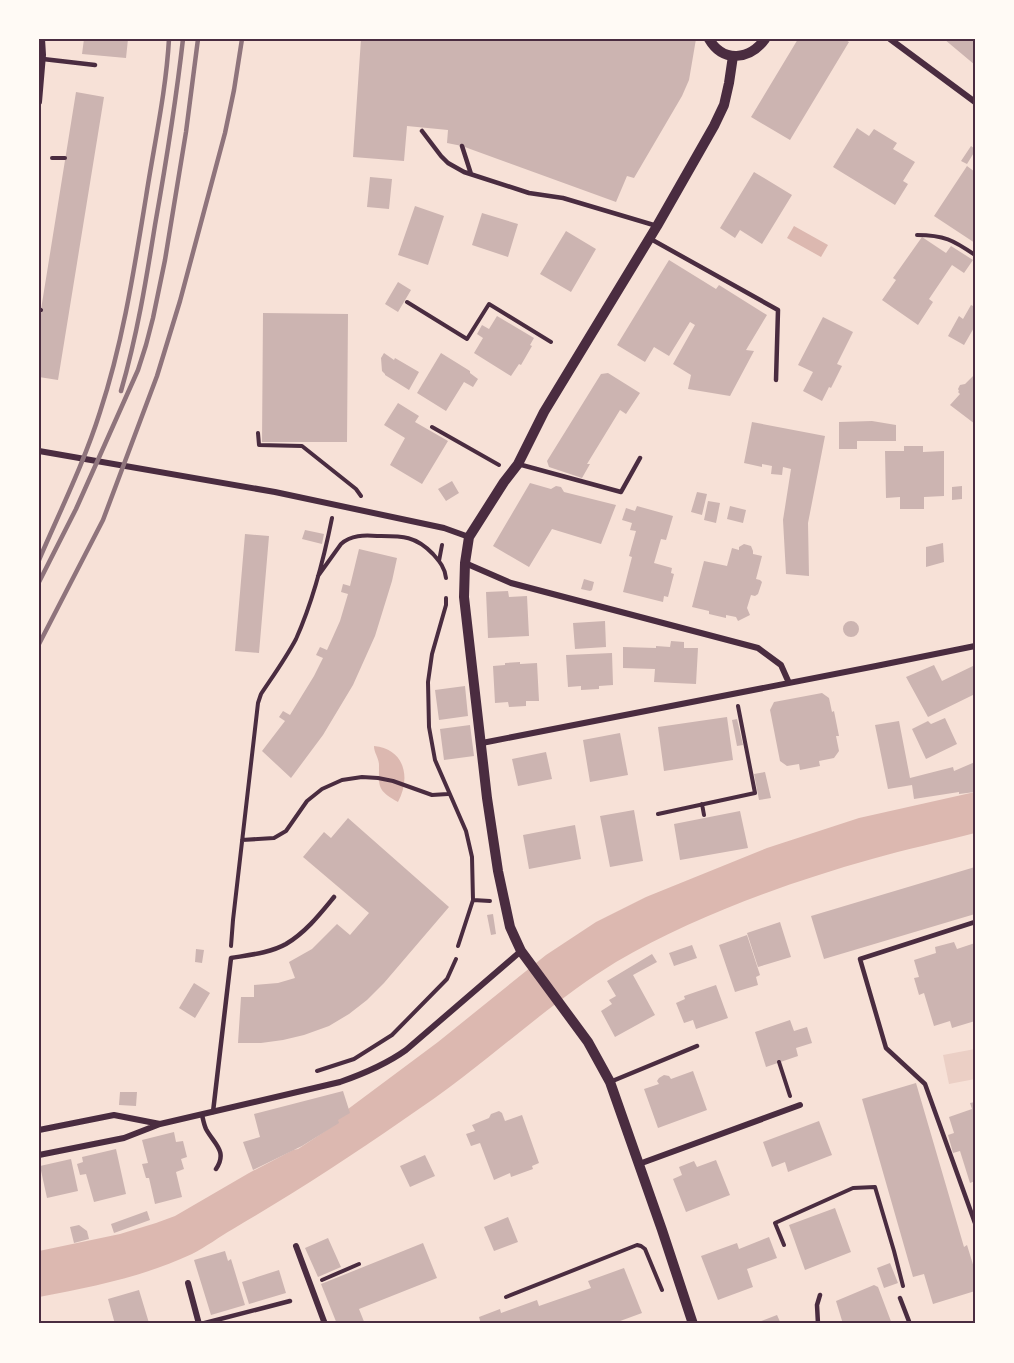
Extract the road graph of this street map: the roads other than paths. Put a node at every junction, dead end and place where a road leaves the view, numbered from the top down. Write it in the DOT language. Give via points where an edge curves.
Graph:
graph roads {
  1 [pos="42,39"];
  2 [pos="709,39"];
  3 [pos="765,39"];
  4 [pos="890,39"];
  5 [pos="733,56"];
  6 [pos="43,59"];
  7 [pos="94,65"];
  8 [pos="39,102"];
  9 [pos="975,102"];
  10 [pos="422,131"];
  11 [pos="462,146"];
  12 [pos="471,174"];
  13 [pos="657,226"];
  14 [pos="649,238"];
  15 [pos="776,380"];
  16 [pos="42,451"];
  17 [pos="639,458"];
  18 [pos="518,464"];
  19 [pos="469,537"];
  20 [pos="465,563"];
  21 [pos="975,646"];
  22 [pos="789,683"];
  23 [pos="482,743"];
  24 [pos="334,897"];
  25 [pos="975,922"];
  26 [pos="525,955"];
  27 [pos="697,1046"];
  28 [pos="610,1082"];
  29 [pos="797,1106"];
  30 [pos="213,1112"];
  31 [pos="202,1115"];
  32 [pos="160,1124"];
  33 [pos="39,1130"];
  34 [pos="39,1155"];
  35 [pos="639,1164"];
  36 [pos="216,1169"];
  37 [pos="975,1223"];
  38 [pos="296,1246"];
  39 [pos="188,1283"];
  40 [pos="820,1295"];
  41 [pos="900,1298"];
  42 [pos="290,1301"];
  43 [pos="200,1324"];
  44 [pos="324,1324"];
  45 [pos="693,1324"];
  46 [pos="818,1324"];
  47 [pos="910,1324"];
  1 -- 6 [label="street"];
  2 -- 5 [label="street" via="722,52"];
  3 -- 5 [label="street" via="757,50"];
  4 -- 9 [label="street"];
  5 -- 13 [label="street" via="724,105"];
  6 -- 7 [label="lane"];
  6 -- 8 [label="street"];
  10 -- 12 [label="lane" via="441,156"];
  11 -- 12 [label="lane"];
  12 -- 13 [label="lane"];
  13 -- 14 [label="street"];
  14 -- 15 [label="lane" via="778,310"];
  14 -- 18 [label="street" via="544,412"];
  16 -- 19 [label="street" via="275,492 444,528"];
  17 -- 18 [label="lane" via="621,492"];
  18 -- 19 [label="street"];
  19 -- 20 [label="street"];
  20 -- 22 [label="street" via="511,583 758,648 781,665"];
  20 -- 23 [label="street" via="464,597"];
  21 -- 22 [label="street"];
  22 -- 23 [label="street"];
  23 -- 26 [label="street" via="498,871 510,927"];
  24 -- 30 [label="lane" via="311,925 286,944 231,958"];
  25 -- 37 [label="lane" via="860,959 886,1048 925,1084"];
  26 -- 28 [label="street" via="588,1042"];
  26 -- 30 [label="street" via="392,1060 340,1082"];
  27 -- 28 [label="lane"];
  28 -- 35 [label="street"];
  29 -- 35 [label="street"];
  30 -- 31 [label="street"];
  31 -- 32 [label="street"];
  31 -- 36 [label="lane" via="220,1151"];
  32 -- 33 [label="street" via="114,1115"];
  32 -- 34 [label="street" via="124,1138"];
  35 -- 45 [label="street"];
  38 -- 44 [label="street"];
  39 -- 43 [label="street"];
  40 -- 46 [label="lane"];
  41 -- 47 [label="lane"];
  42 -- 43 [label="lane"];
}
